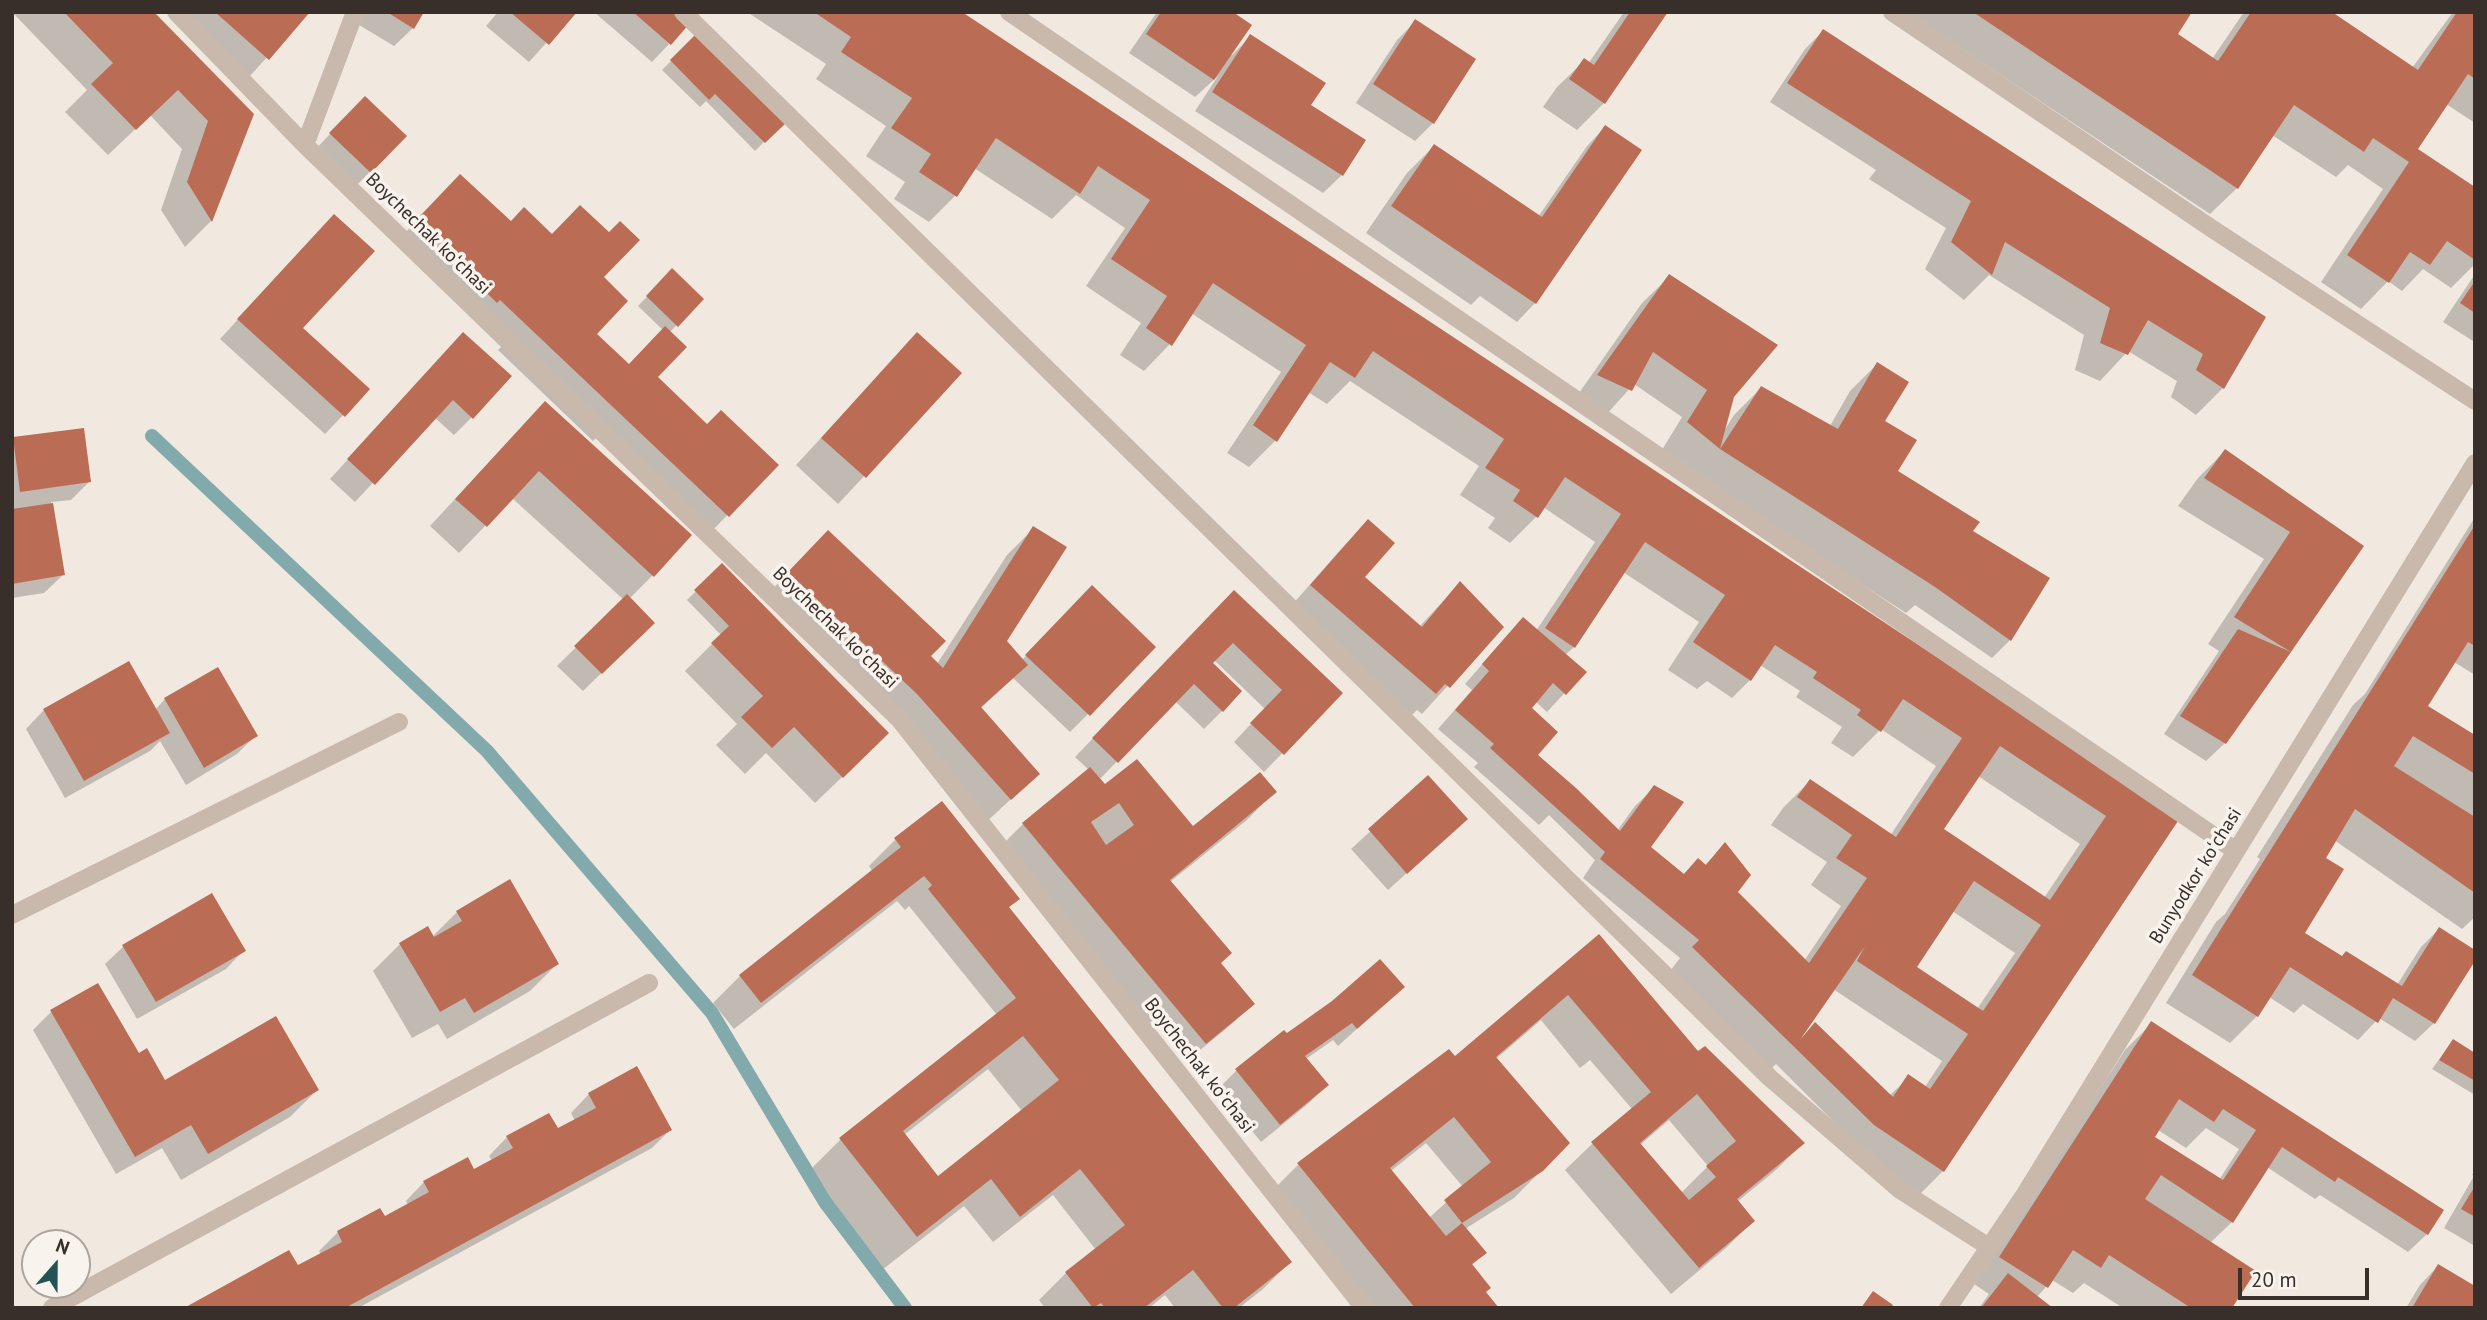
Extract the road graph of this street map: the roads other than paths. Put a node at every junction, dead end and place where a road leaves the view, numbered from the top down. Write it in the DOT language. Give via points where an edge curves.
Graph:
graph roads {
  1 [pos="176,12"];
  2 [pos="355,12"];
  3 [pos="683,12"];
  4 [pos="1009,12"];
  5 [pos="1892,12"];
  6 [pos="306,145"];
  7 [pos="2475,401"];
  8 [pos="2475,463"];
  9 [pos="399,722"];
  10 [pos="2236,851"];
  11 [pos="12,915"];
  12 [pos="649,983"];
  13 [pos="1989,1247"];
  14 [pos="52,1308"];
  15 [pos="1364,1308"];
  16 [pos="1948,1308"];
  1 -- 6 [label="street, Boychechak koʻchasi"];
  2 -- 6 [label="street"];
  3 -- 13 [label="street" via="1770,1078 1900,1190"];
  4 -- 10 [label="street"];
  5 -- 7 [label="street"];
  6 -- 15 [label="street, Boychechak koʻchasi" via="899,719"];
  8 -- 10 [label="street, Bunyodkor koʻchasi"];
  9 -- 11 [label="street"];
  10 -- 13 [label="street, Bunyodkor koʻchasi"];
  12 -- 14 [label="street"];
  13 -- 16 [label="street, Bunyodkor koʻchasi"];
}
